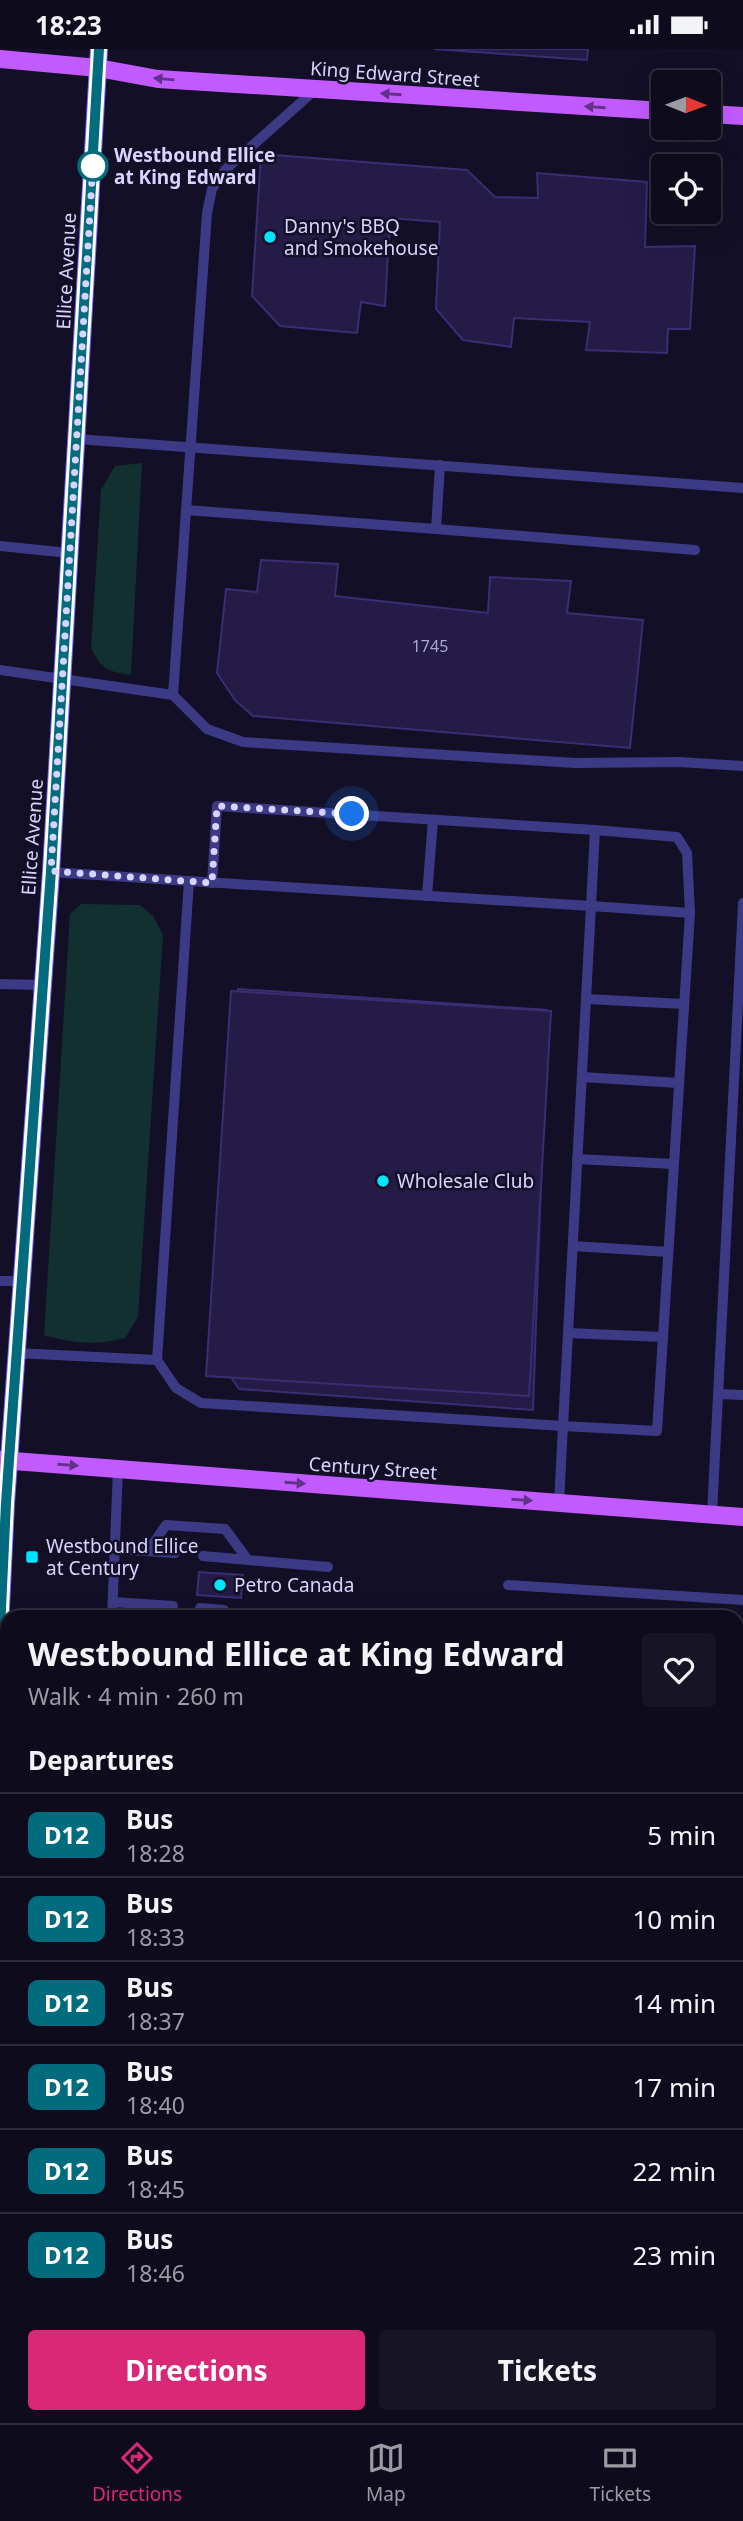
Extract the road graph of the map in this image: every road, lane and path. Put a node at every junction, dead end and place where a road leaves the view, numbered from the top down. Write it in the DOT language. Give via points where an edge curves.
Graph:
graph roads {
  1 [pos="100,49"];
  2 [pos="0,58"];
  3 [pos="98,68"];
  4 [pos="316,89"];
  5 [pos="651,110"];
  6 [pos="721,115"];
  7 [pos="743,116"];
  8 [pos="77,439"];
  9 [pos="190,447"];
  10 [pos="440,465"];
  11 [pos="743,488"];
  12 [pos="186,510"];
  13 [pos="436,529"];
  14 [pos="0,546"];
  15 [pos="695,550"];
  16 [pos="69,553"];
  17 [pos="0,670"];
  18 [pos="63,679"];
  19 [pos="173,695"];
  20 [pos="743,766"];
  21 [pos="433,820"];
  22 [pos="596,830"];
  23 [pos="51,871"];
  24 [pos="189,881"];
  25 [pos="212,883"];
  26 [pos="427,896"];
  27 [pos="743,903"];
  28 [pos="591,906"];
  29 [pos="690,913"];
  30 [pos="0,984"];
  31 [pos="43,985"];
  32 [pos="586,999"];
  33 [pos="684,1004"];
  34 [pos="738,1063"];
  35 [pos="582,1077"];
  36 [pos="679,1083"];
  37 [pos="578,1159"];
  38 [pos="674,1164"];
  39 [pos="573,1246"];
  40 [pos="668,1252"];
  41 [pos="0,1281"];
  42 [pos="21,1282"];
  43 [pos="568,1333"];
  44 [pos="663,1337"];
  45 [pos="16,1353"];
  46 [pos="157,1360"];
  47 [pos="719,1394"];
  48 [pos="743,1395"];
  49 [pos="563,1426"];
  50 [pos="4,1460"];
  51 [pos="118,1469"];
  52 [pos="559,1503"];
  53 [pos="712,1514"];
  54 [pos="743,1517"];
  55 [pos="115,1549"];
  56 [pos="148,1551"];
  57 [pos="175,1553"];
  58 [pos="204,1556"];
  59 [pos="248,1560"];
  60 [pos="328,1567"];
  61 [pos="508,1585"];
  62 [pos="743,1600"];
  63 [pos="113,1602"];
  64 [pos="173,1606"];
  65 [pos="200,1608"];
  66 [pos="0,1610"];
  67 [pos="112,1610"];
  68 [pos="224,1610"];
  1 -- 3 [label="main road, Ellice Avenue"];
  2 -- 3 [label="main road, King Edward Street"];
  4 -- 3 [label="main road, King Edward Street, one-way" via="158,79"];
  3 -- 8 [label="main road, Ellice Avenue"];
  5 -- 4 [label="main road, King Edward Street, one-way"];
  4 -- 9 [label="lane" via="225,170 212,189"];
  6 -- 7 [label="main road"];
  8 -- 9 [label="lane"];
  8 -- 16 [label="main road, Ellice Avenue"];
  9 -- 10 [label="lane"];
  9 -- 12 [label="lane"];
  10 -- 11 [label="lane"];
  10 -- 13 [label="lane"];
  12 -- 13 [label="lane"];
  12 -- 19 [label="lane"];
  13 -- 15 [label="lane"];
  14 -- 16 [label="lane"];
  16 -- 18 [label="main road, Ellice Avenue"];
  17 -- 18 [label="lane"];
  18 -- 19 [label="lane"];
  18 -- 23 [label="main road, Ellice Avenue"];
  19 -- 20 [label="lane" via="207,729 243,742 575,763"];
  21 -- 22 [label="lane"];
  21 -- 25 [label="lane" via="217,806"];
  21 -- 26 [label="lane"];
  22 -- 28 [label="lane"];
  22 -- 29 [label="lane" via="677,837 687,853"];
  23 -- 24 [label="lane"];
  23 -- 31 [label="main road, Ellice Avenue"];
  24 -- 25 [label="lane"];
  24 -- 46 [label="lane"];
  25 -- 26 [label="lane"];
  26 -- 28 [label="lane"];
  27 -- 34 [label="lane"];
  28 -- 29 [label="lane"];
  28 -- 32 [label="lane"];
  29 -- 33 [label="lane"];
  30 -- 31 [label="lane"];
  31 -- 42 [label="main road, Ellice Avenue"];
  32 -- 33 [label="lane"];
  32 -- 35 [label="lane"];
  33 -- 36 [label="lane"];
  34 -- 47 [label="lane"];
  35 -- 36 [label="lane"];
  35 -- 37 [label="lane"];
  36 -- 38 [label="lane"];
  37 -- 38 [label="lane"];
  37 -- 39 [label="lane"];
  38 -- 40 [label="lane"];
  39 -- 40 [label="lane"];
  39 -- 43 [label="lane"];
  40 -- 44 [label="lane"];
  41 -- 42 [label="lane"];
  42 -- 45 [label="main road, Ellice Avenue"];
  43 -- 44 [label="lane"];
  43 -- 49 [label="lane"];
  44 -- 49 [label="lane" via="657,1431"];
  45 -- 46 [label="lane"];
  45 -- 50 [label="main road, Ellice Avenue"];
  46 -- 49 [label="lane" via="176,1388 201,1403"];
  47 -- 48 [label="lane"];
  47 -- 53 [label="lane"];
  49 -- 52 [label="lane"];
  50 -- 51 [label="main road, Century Street, one-way"];
  50 -- 66 [label="main road, Ellice Avenue"];
  51 -- 52 [label="main road, Century Street, one-way"];
  51 -- 55 [label="lane"];
  52 -- 53 [label="main road, Century Street"];
  53 -- 54 [label="main road, Century Street"];
  55 -- 56 [label="lane"];
  55 -- 63 [label="lane"];
  56 -- 57 [label="lane"];
  56 -- 59 [label="lane" via="166,1525 225,1528"];
  58 -- 59 [label="lane"];
  59 -- 60 [label="lane"];
  61 -- 62 [label="lane"];
  63 -- 64 [label="lane"];
  63 -- 67 [label="lane"];
  65 -- 68 [label="lane"];
}
